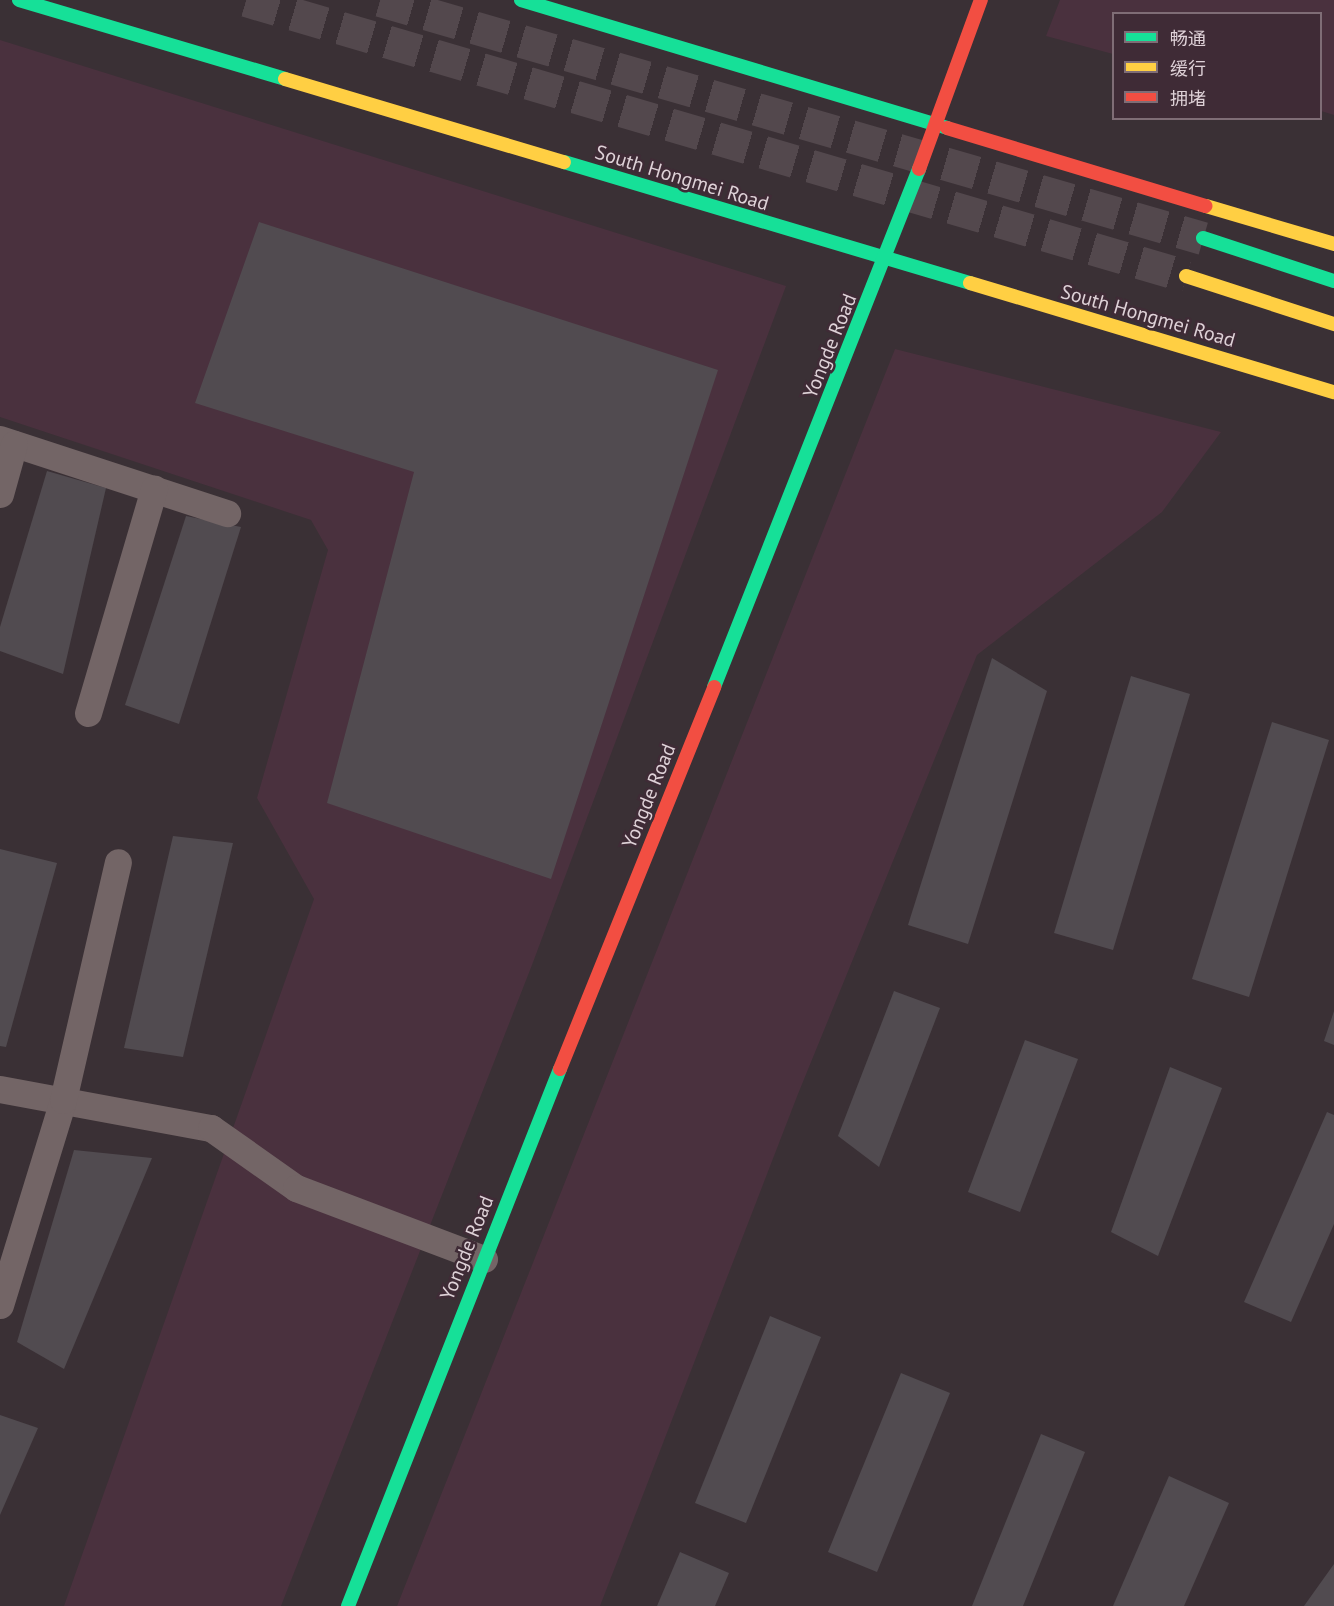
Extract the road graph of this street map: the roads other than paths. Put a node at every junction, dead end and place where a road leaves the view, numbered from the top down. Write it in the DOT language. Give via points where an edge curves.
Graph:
graph roads {
  1 [pos="19,0"];
  2 [pos="521,0"];
  3 [pos="981,0"];
  4 [pos="933,124"];
  5 [pos="1203,238"];
  6 [pos="1334,244"];
  7 [pos="885,259"];
  8 [pos="1186,276"];
  9 [pos="1334,281"];
  10 [pos="1334,324"];
  11 [pos="1334,392"];
  12 [pos="7,442"];
  13 [pos="154,489"];
  14 [pos="0,494"];
  15 [pos="226,513"];
  16 [pos="88,713"];
  17 [pos="118,862"];
  18 [pos="0,1089"];
  19 [pos="63,1100"];
  20 [pos="484,1259"];
  21 [pos="0,1305"];
  22 [pos="348,1606"];
  1 -- 7 [label="main road, South Hongmei Road"];
  2 -- 4 [label="main road"];
  3 -- 4 [label="main road, Yongde Road"];
  4 -- 6 [label="main road"];
  4 -- 7 [label="main road, Yongde Road"];
  5 -- 9 [label="main road"];
  7 -- 11 [label="main road, South Hongmei Road"];
  7 -- 20 [label="main road, Yongde Road"];
  8 -- 10 [label="main road"];
  12 -- 13 [label="street"];
  12 -- 14 [label="street"];
  13 -- 15 [label="street"];
  13 -- 16 [label="street"];
  17 -- 19 [label="street"];
  18 -- 19 [label="street"];
  19 -- 20 [label="street" via="211,1128 296,1188"];
  19 -- 21 [label="street"];
  20 -- 22 [label="main road, Yongde Road"];
}
